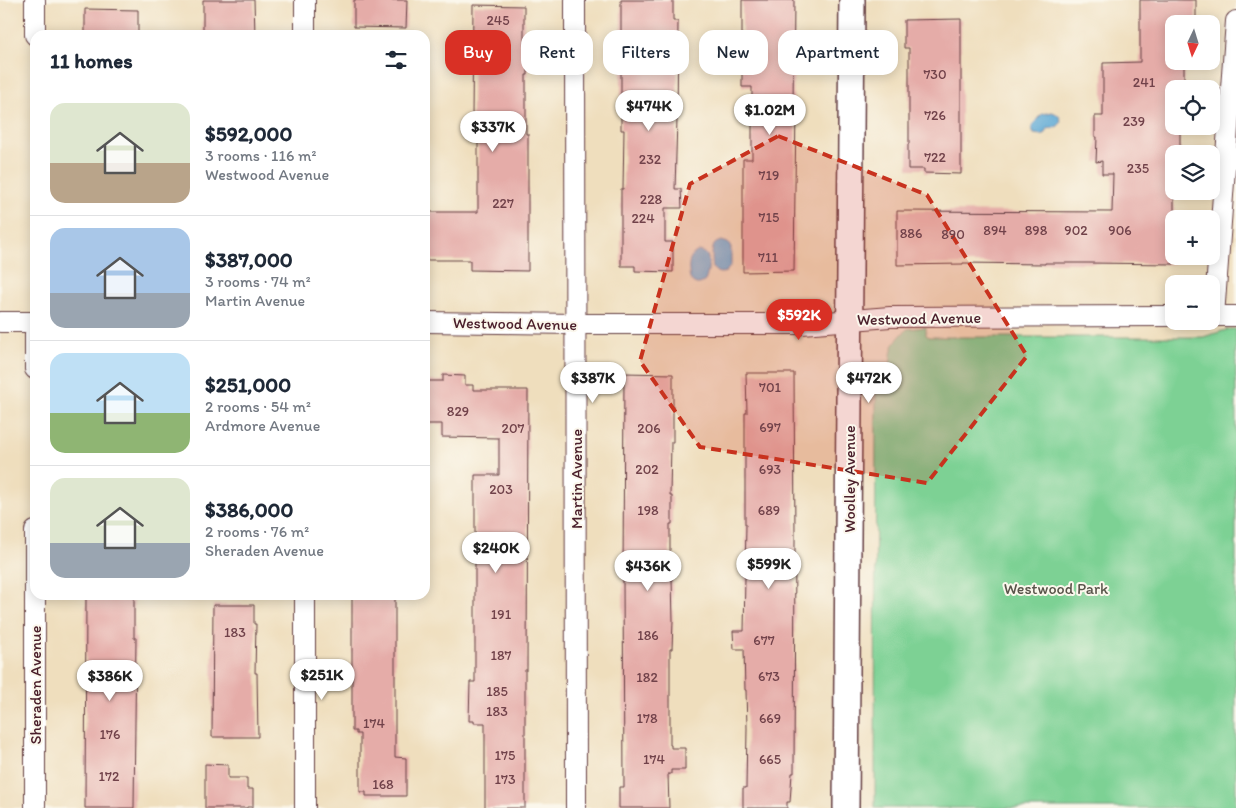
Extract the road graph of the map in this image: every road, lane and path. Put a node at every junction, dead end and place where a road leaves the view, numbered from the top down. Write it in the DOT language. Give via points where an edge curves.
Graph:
graph roads {
  1 [pos="35,0"];
  2 [pos="305,0"];
  3 [pos="575,0"];
  4 [pos="852,0"];
  5 [pos="1236,21"];
  6 [pos="35,30"];
  7 [pos="305,30"];
  8 [pos="1215,275"];
  9 [pos="1165,316"];
  10 [pos="1220,316"];
  11 [pos="1236,316"];
  12 [pos="850,320"];
  13 [pos="0,322"];
  14 [pos="30,322"];
  15 [pos="430,322"];
  16 [pos="576,324"];
  17 [pos="35,600"];
  18 [pos="305,600"];
  19 [pos="35,808"];
  20 [pos="305,808"];
  21 [pos="576,808"];
  22 [pos="846,808"];
  1 -- 6 [label="street"];
  2 -- 7 [label="street"];
  3 -- 16 [label="street, Martin Avenue"];
  4 -- 12 [label="street, Woolley Avenue"];
  5 -- 8 [label="street"];
  9 -- 12 [label="street, Westwood Avenue"];
  10 -- 11 [label="street"];
  12 -- 16 [label="street, Westwood Avenue" via="802,324"];
  12 -- 22 [label="street, Woolley Avenue"];
  13 -- 14 [label="street"];
  15 -- 16 [label="street, Westwood Avenue"];
  16 -- 21 [label="street, Martin Avenue"];
  17 -- 19 [label="street, Sheraden Avenue"];
  18 -- 20 [label="street"];
}
